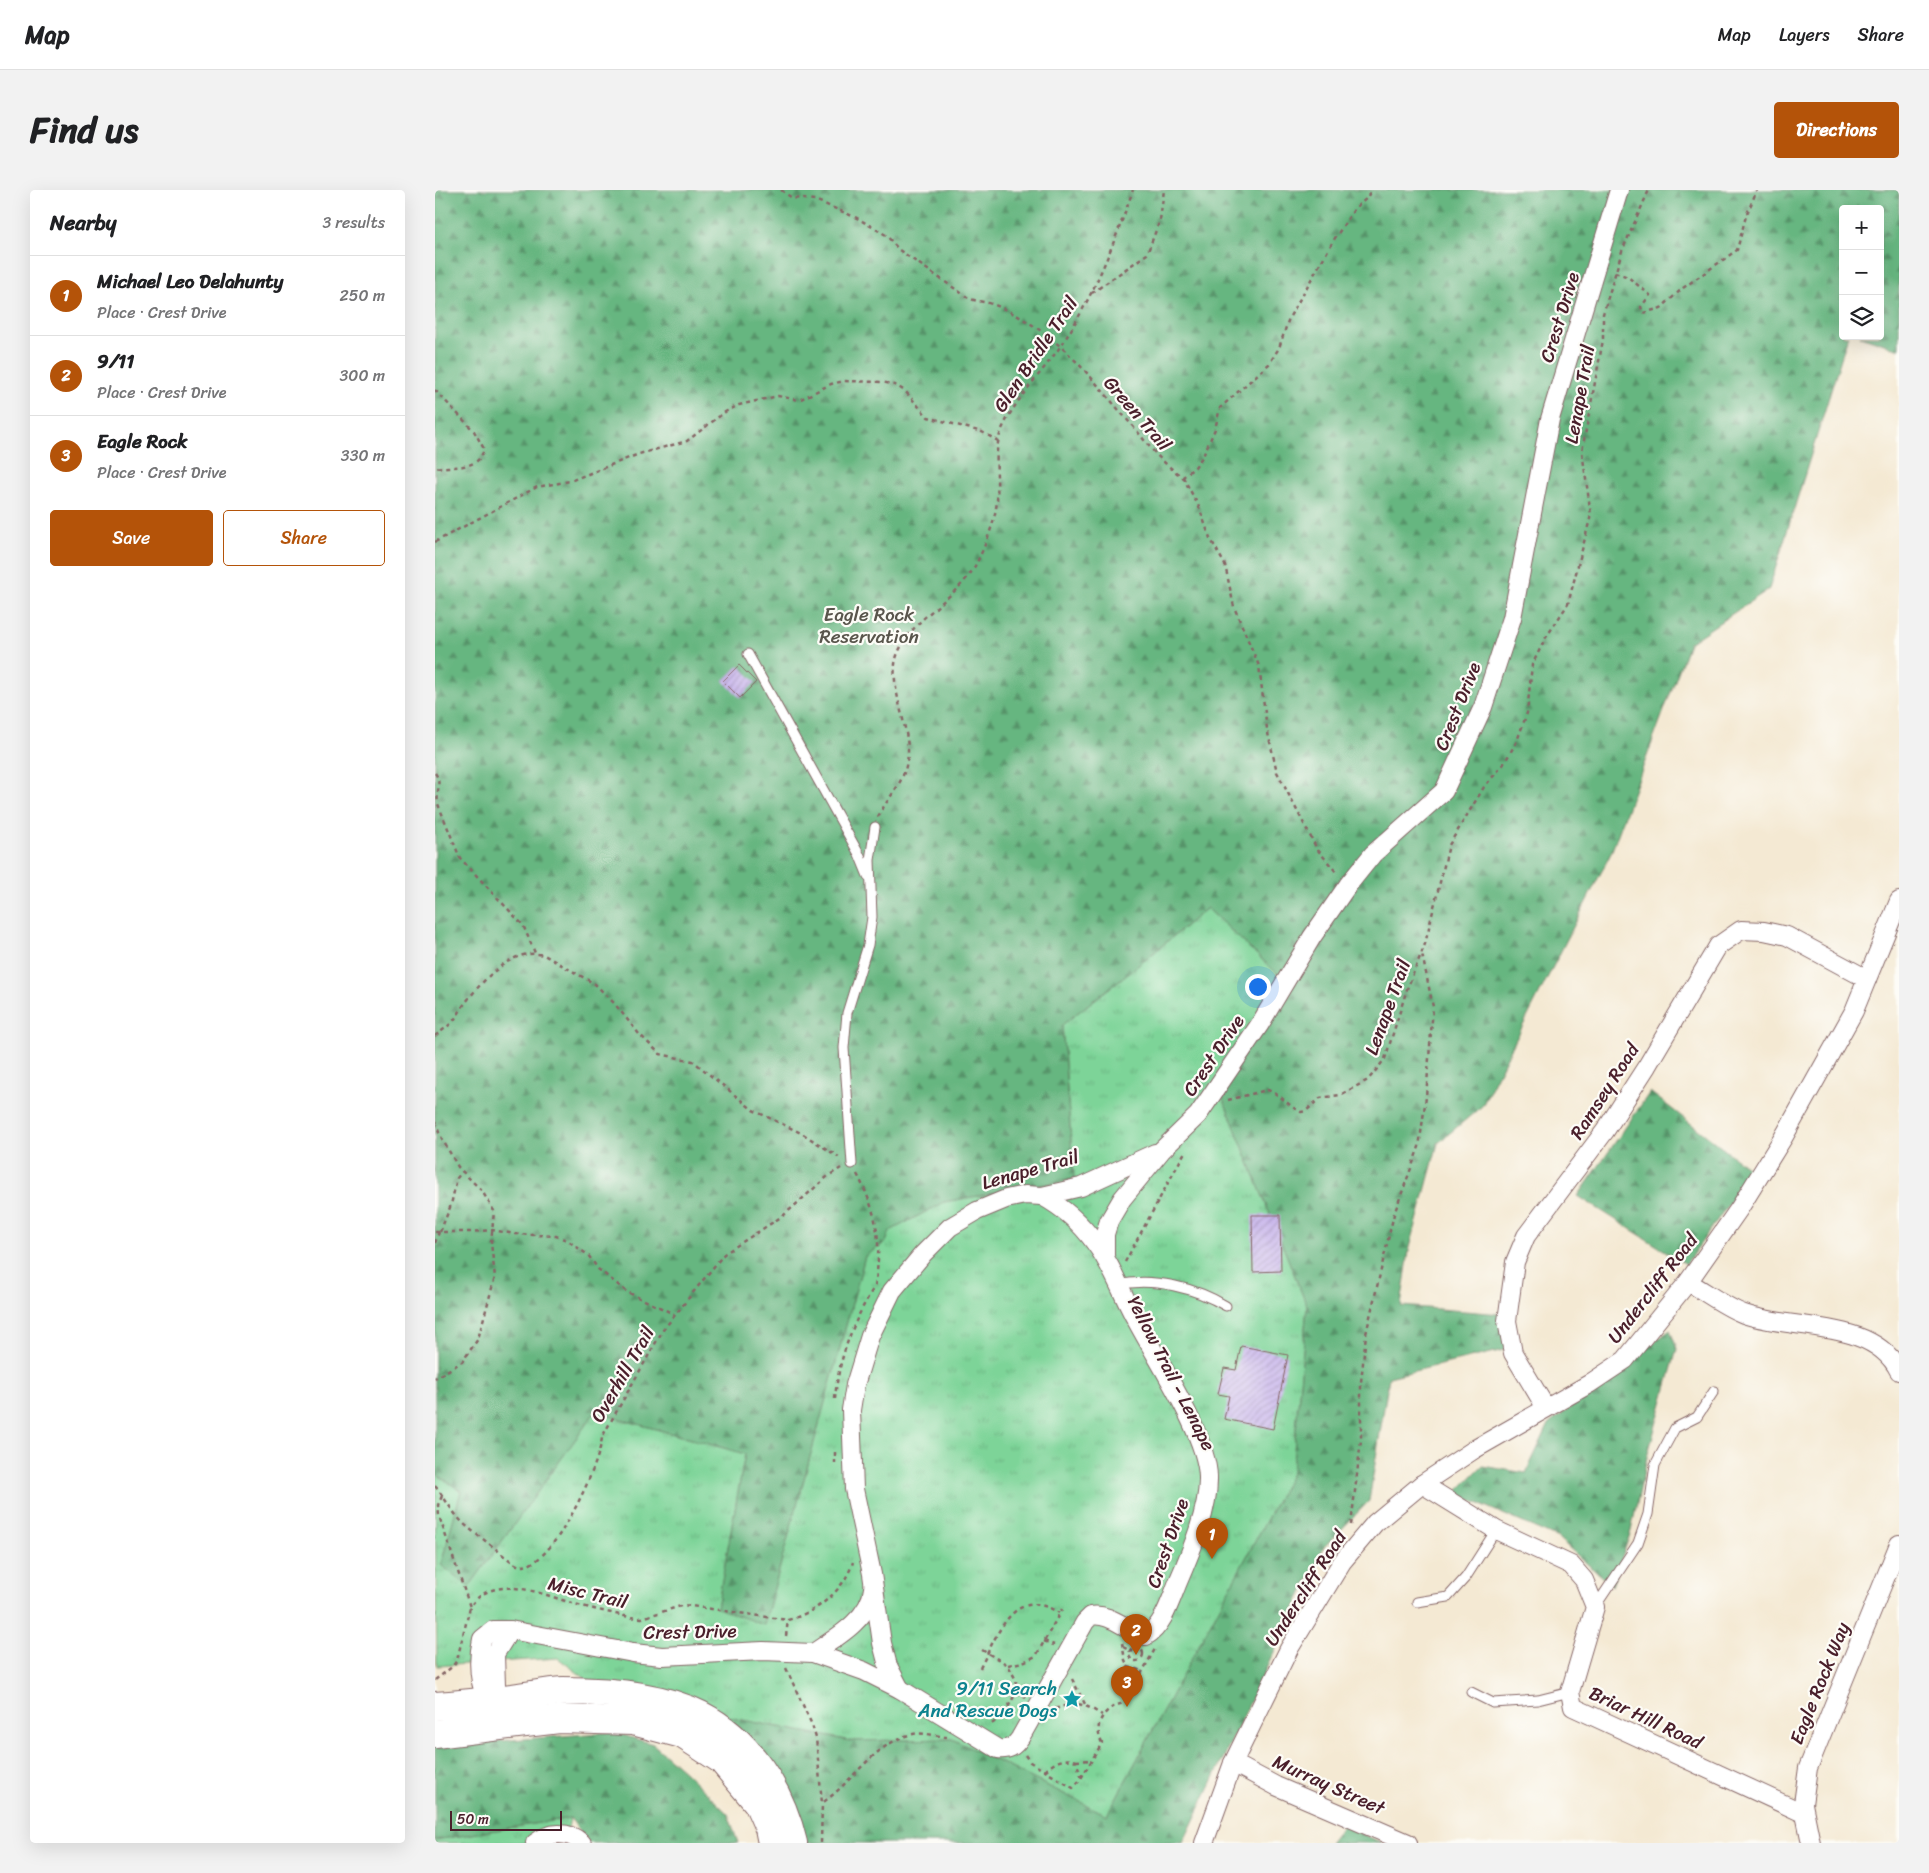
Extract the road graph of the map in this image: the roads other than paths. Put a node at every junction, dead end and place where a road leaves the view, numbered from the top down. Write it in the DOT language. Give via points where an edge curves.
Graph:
graph roads {
  1 [pos="1619,190"];
  2 [pos="749,654"];
  3 [pos="875,827"];
  4 [pos="871,883"];
  5 [pos="1899,901"];
  6 [pos="1867,979"];
  7 [pos="1162,1150"];
  8 [pos="852,1164"];
  9 [pos="1042,1196"];
  10 [pos="1105,1256"];
  11 [pos="1688,1282"];
  12 [pos="1118,1285"];
  13 [pos="1226,1306"];
  14 [pos="1899,1371"];
  15 [pos="1714,1391"];
  16 [pos="1546,1408"];
  17 [pos="1422,1484"];
  18 [pos="1496,1530"];
  19 [pos="1899,1544"];
  20 [pos="873,1585"];
  21 [pos="1417,1602"];
  22 [pos="1595,1607"];
  23 [pos="813,1653"];
  24 [pos="900,1689"];
  25 [pos="1471,1692"];
  26 [pos="1570,1692"];
  27 [pos="487,1701"];
  28 [pos="435,1706"];
  29 [pos="435,1721"];
  30 [pos="501,1727"];
  31 [pos="435,1734"];
  32 [pos="1233,1763"];
  33 [pos="1803,1814"];
  34 [pos="535,1843"];
  35 [pos="582,1843"];
  36 [pos="772,1843"];
  37 [pos="793,1843"];
  38 [pos="1204,1843"];
  39 [pos="1408,1843"];
  40 [pos="1811,1843"];
  1 -- 7 [label="street, Crest Drive" via="1550,418 1512,618 1483,707 1444,791 1373,854 1348,885 1204,1107"];
  2 -- 4 [label="lane" via="859,854"];
  3 -- 4 [label="lane" via="869,860"];
  4 -- 8 [label="lane" via="872,917 868,945 847,1012 844,1048"];
  5 -- 6 [label="street, Undercliff Road"];
  6 -- 11 [label="street, Undercliff Road" via="1854,1010 1783,1138"];
  6 -- 16 [label="street, Ramsey Road" via="1779,934 1741,930 1718,946 1647,1066 1605,1131 1526,1236 1515,1262 1507,1321 1513,1353"];
  7 -- 9 [label="street, Crest Drive" via="1081,1187"];
  7 -- 10 [label="street, Crest Drive" via="1122,1199 1109,1221 1104,1240"];
  9 -- 10 [label="street, Crest Drive" via="1068,1212"];
  9 -- 20 [label="street, Crest Drive" via="1025,1195 1007,1200 977,1211 950,1227 892,1291 870,1336 855,1385 851,1449 854,1489"];
  10 -- 12 [label="street, Crest Drive"];
  11 -- 14 [label="street" via="1743,1314 1850,1334 1875,1344 1893,1359"];
  11 -- 16 [label="street, Undercliff Road" via="1625,1360"];
  12 -- 13 [label="lane" via="1133,1282 1189,1289"];
  12 -- 24 [label="street, Crest Drive" via="1205,1457 1207,1491 1198,1529 1176,1588 1153,1632 1146,1636 1134,1633 1105,1616 1091,1616 1014,1746 1007,1750 998,1749"];
  15 -- 22 [label="lane" via="1697,1417 1675,1428 1655,1465 1648,1514 1638,1543"];
  16 -- 17 [label="street, Undercliff Road"];
  17 -- 18 [label="street"];
  17 -- 32 [label="street, Undercliff Road" via="1375,1524 1346,1558 1289,1649"];
  18 -- 21 [label="lane" via="1466,1576 1448,1596"];
  18 -- 22 [label="street" via="1571,1565 1584,1580"];
  19 -- 33 [label="street, Eagle Rock Way" via="1812,1757 1804,1786"];
  20 -- 23 [label="street" via="872,1596 856,1621"];
  20 -- 24 [label="street, Crest Drive" via="882,1643 888,1666"];
  22 -- 26 [label="street, Briar Hill Road"];
  23 -- 24 [label="street, Crest Drive" via="864,1671"];
  23 -- 27 [label="street, Crest Drive" via="783,1651 662,1656 510,1630 493,1630 482,1639 479,1676"];
  25 -- 26 [label="lane" via="1493,1703 1538,1700"];
  26 -- 33 [label="street, Briar Hill Road" via="1573,1707"];
  27 -- 28 [label="main road"];
  27 -- 29 [label="main road" via="481,1713"];
  27 -- 30 [label="main road"];
  27 -- 37 [label="main road" via="562,1691 625,1695 670,1703 701,1715 759,1765 777,1795"];
  30 -- 31 [label="main road"];
  30 -- 36 [label="main road" via="559,1719 633,1721 682,1734 722,1760 758,1803"];
  32 -- 38 [label="street, Undercliff Road"];
  32 -- 39 [label="street, Murray Street" via="1276,1786"];
  33 -- 40 [label="street, Eagle Rock Way"];
  34 -- 35 [label="street" via="544,1837 563,1834"];
}
